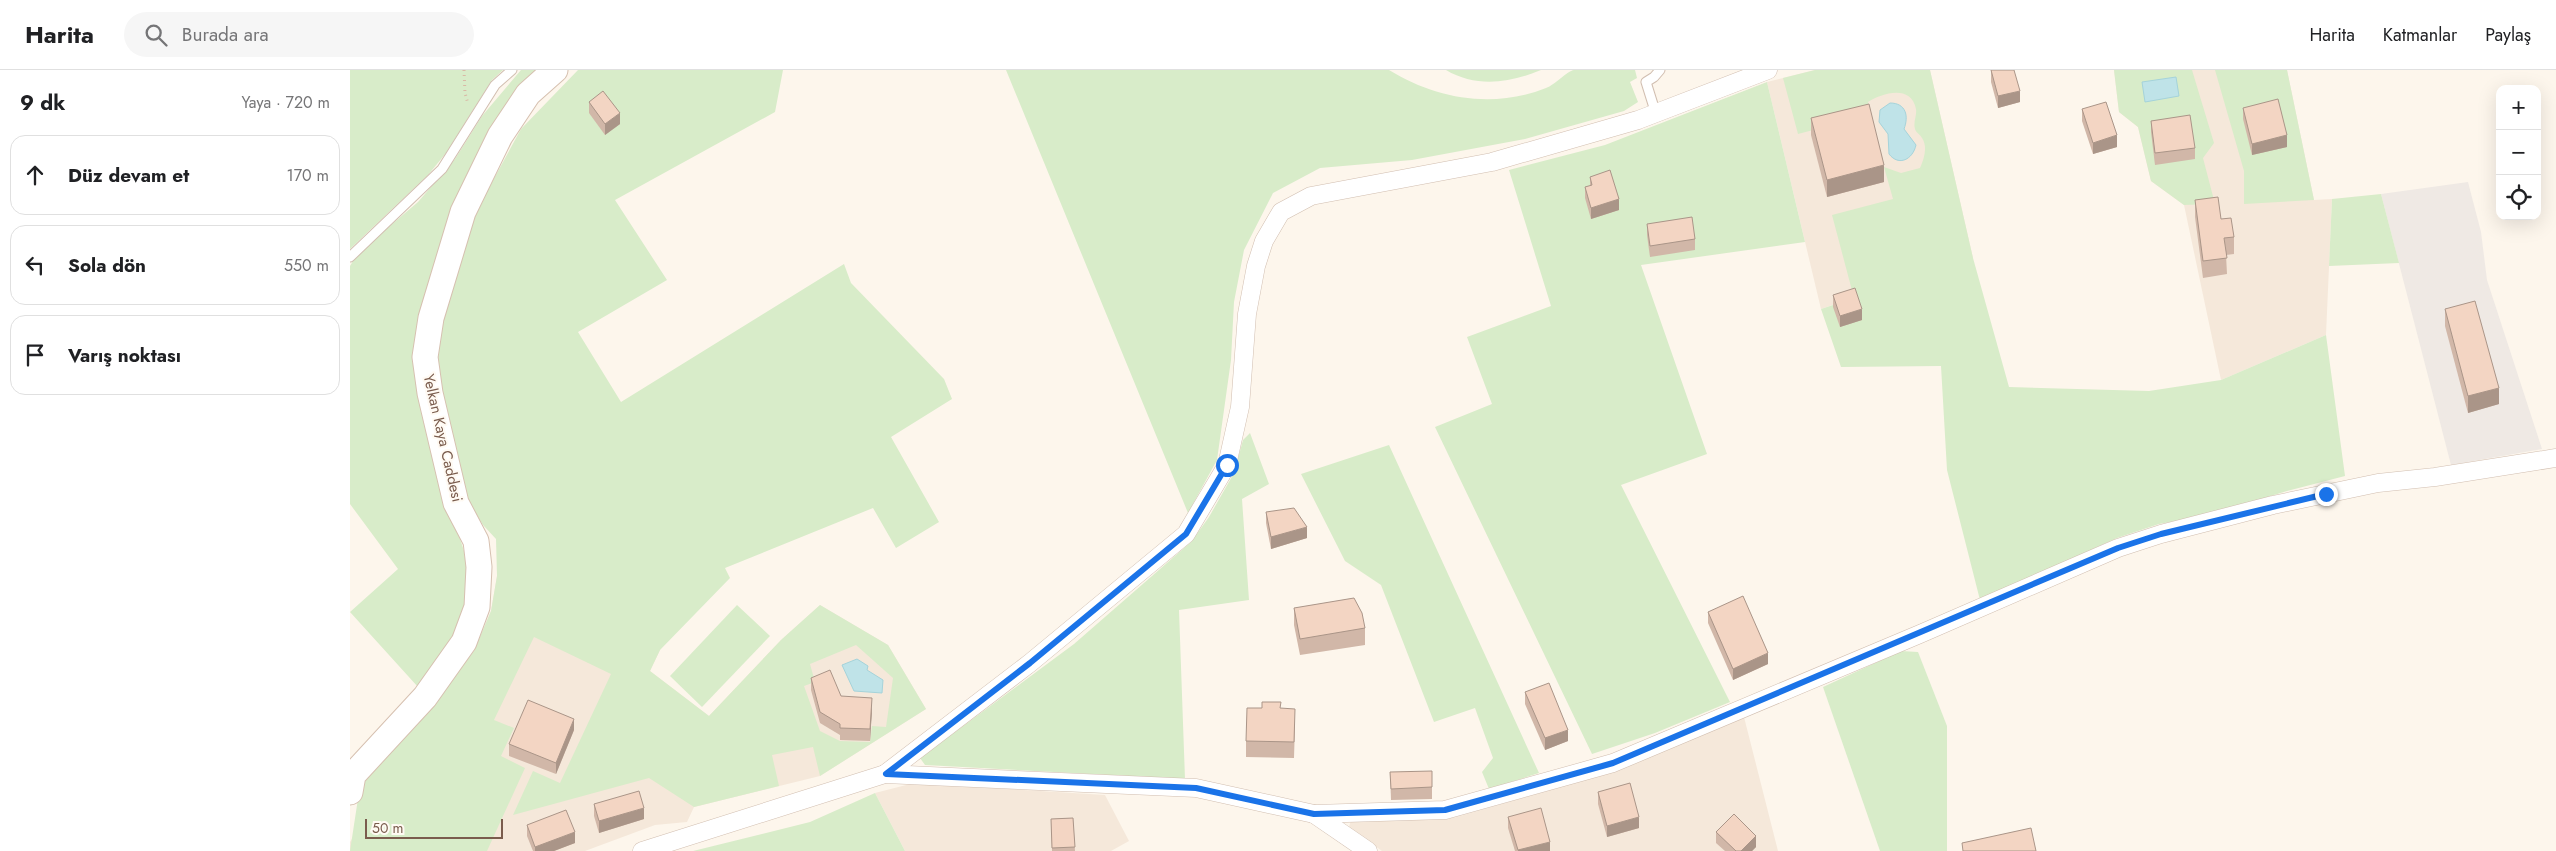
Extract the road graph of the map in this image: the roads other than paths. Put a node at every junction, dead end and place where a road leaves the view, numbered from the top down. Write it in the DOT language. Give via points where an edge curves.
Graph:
graph roads {
  1 [pos="512,70"];
  2 [pos="555,70"];
  3 [pos="1660,70"];
  4 [pos="1768,70"];
  5 [pos="1656,114"];
  6 [pos="350,257"];
  7 [pos="2556,458"];
  8 [pos="886,774"];
  9 [pos="350,792"];
  10 [pos="1314,814"];
  11 [pos="642,851"];
  12 [pos="1368,851"];
  1 -- 6 [label="lane" via="495,86 442,169"];
  2 -- 9 [label="street, Yelkan Kaya Caddesi" via="528,94 500,136 463,212 431,318 425,357 430,393 456,503 476,541 480,567 477,607 464,642 424,697 353,775"];
  3 -- 5 [label="lane" via="1646,82"];
  4 -- 5 [label="street"];
  5 -- 8 [label="street" via="1492,162 1311,196 1281,212 1264,241 1256,266 1247,314 1240,407 1227,465 1186,534 1030,663"];
  7 -- 10 [label="street" via="2435,478 2378,483 2272,505 2161,534 2102,555 1613,763 1445,810"];
  8 -- 10 [label="street" via="1196,788"];
  8 -- 11 [label="street"];
  10 -- 12 [label="street"];
}
